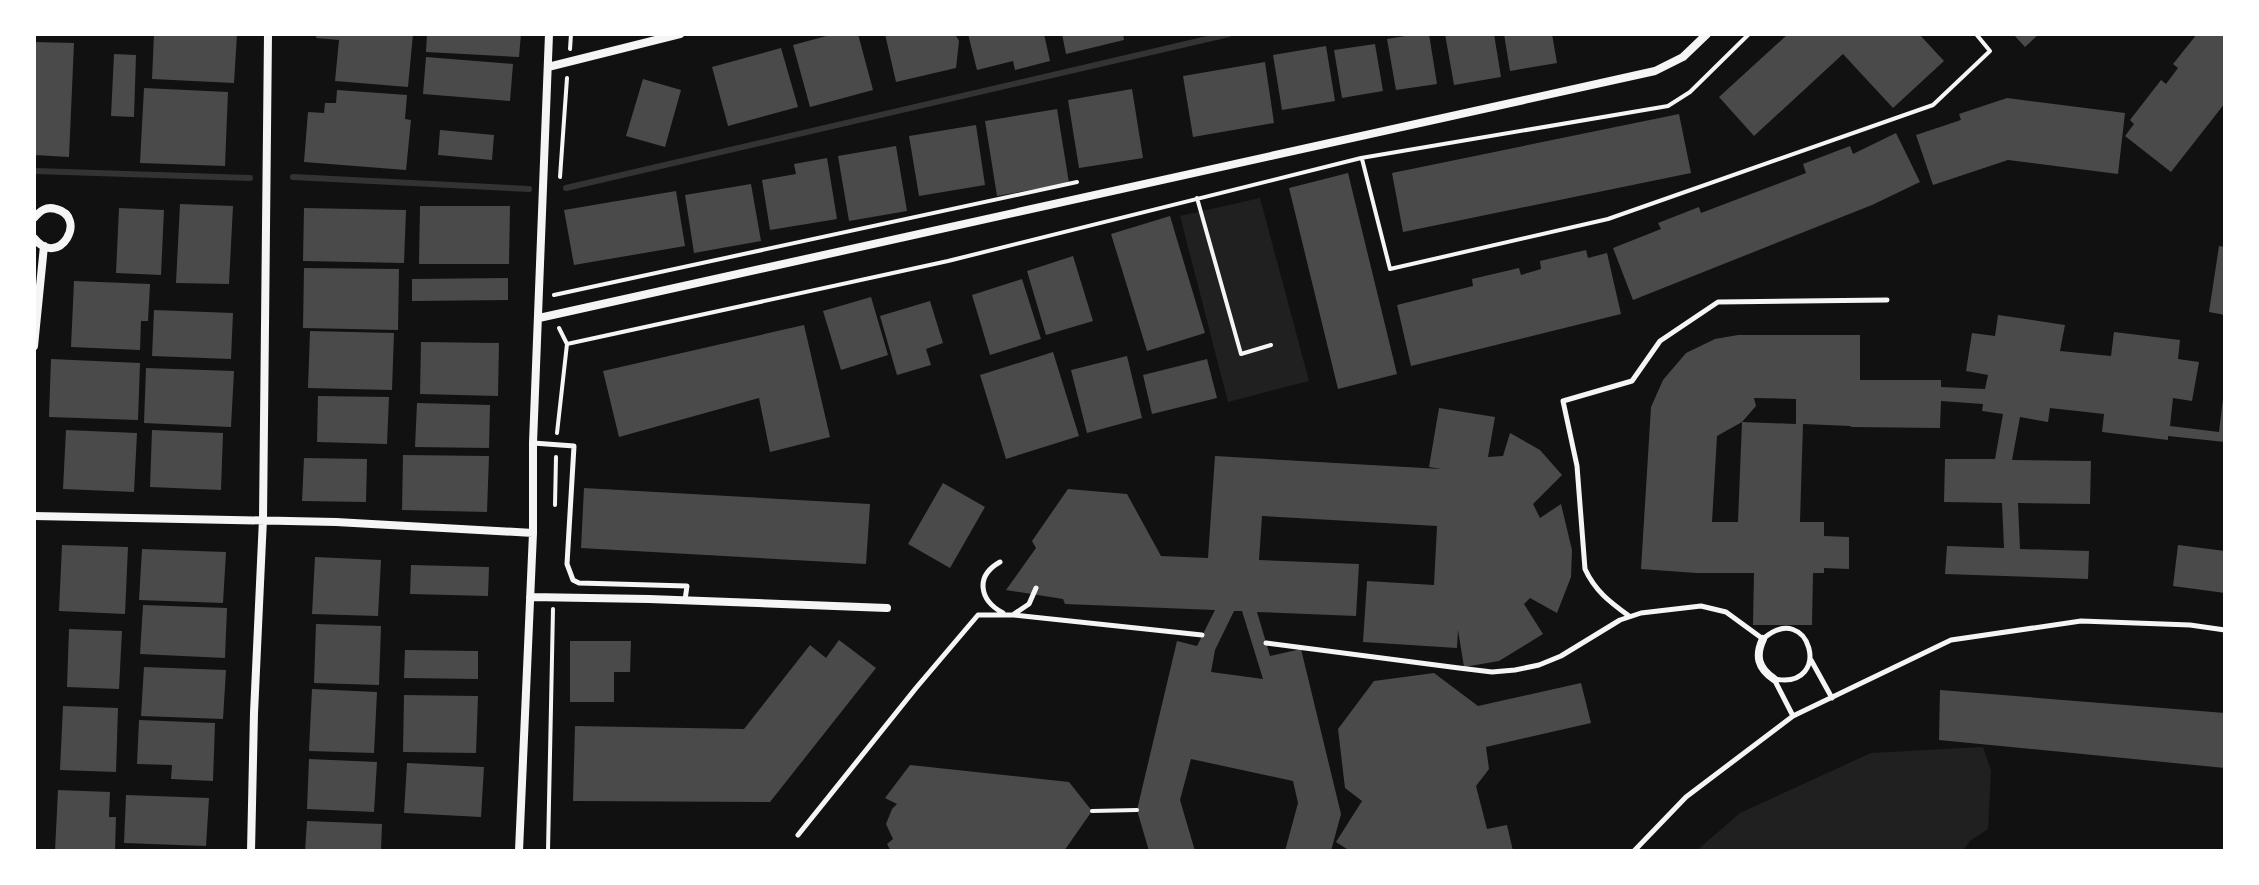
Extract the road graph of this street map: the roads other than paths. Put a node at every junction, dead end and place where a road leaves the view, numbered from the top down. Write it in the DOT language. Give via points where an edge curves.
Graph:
graph roads {
  1 [pos="268,34"];
  2 [pos="549,34"];
  3 [pos="680,34"];
  4 [pos="1707,34"];
  5 [pos="548,67"];
  6 [pos="34,218"];
  7 [pos="34,238"];
  8 [pos="44,246"];
  9 [pos="1887,300"];
  10 [pos="539,318"];
  11 [pos="34,346"];
  12 [pos="533,443"];
  13 [pos="34,516"];
  14 [pos="263,519"];
  15 [pos="533,533"];
  16 [pos="1000,562"];
  17 [pos="1036,588"];
  18 [pos="530,597"];
  19 [pos="685,600"];
  20 [pos="887,608"];
  21 [pos="1006,615"];
  22 [pos="1014,615"];
  23 [pos="1629,616"];
  24 [pos="2225,630"];
  25 [pos="1202,635"];
  26 [pos="1763,639"];
  27 [pos="1266,643"];
  28 [pos="1811,659"];
  29 [pos="1774,679"];
  30 [pos="1832,698"];
  31 [pos="1793,716"];
  32 [pos="798,835"];
  33 [pos="251,851"];
  34 [pos="519,851"];
  35 [pos="1634,851"];
  1 -- 14 [label="street"];
  2 -- 5 [label="street"];
  3 -- 5 [label="street"];
  4 -- 10 [label="street" via="1683,57 1655,71"];
  5 -- 10 [label="street"];
  6 -- 8 [label="street" via="50,208 61,210 70,221 66,241"];
  7 -- 8 [label="street"];
  8 -- 11 [label="street"];
  9 -- 23 [label="lane" via="1718,302 1660,341 1632,381 1563,401 1577,466 1585,569 1602,596"];
  10 -- 12 [label="street"];
  12 -- 15 [label="street"];
  12 -- 19 [label="lane" via="574,446 567,554 573,580 687,586"];
  13 -- 14 [label="street"];
  14 -- 15 [label="street"];
  14 -- 33 [label="street"];
  15 -- 18 [label="street"];
  16 -- 21 [label="lane" via="987,573 983,590 990,605"];
  17 -- 22 [label="lane" via="1029,604"];
  18 -- 19 [label="street"];
  18 -- 34 [label="street"];
  19 -- 20 [label="street"];
  21 -- 22 [label="lane"];
  21 -- 32 [label="lane" via="978,615"];
  22 -- 25 [label="lane"];
  23 -- 26 [label="lane" via="1701,606 1726,612"];
  23 -- 27 [label="lane" via="1539,665 1492,672"];
  24 -- 30 [label="lane" via="2081,621 1951,640"];
  26 -- 28 [label="lane" via="1772,631 1795,630 1805,637"];
  26 -- 29 [label="street" via="1758,662"];
  28 -- 29 [label="lane" via="1797,678"];
  28 -- 30 [label="lane"];
  29 -- 31 [label="lane"];
  30 -- 31 [label="lane"];
  31 -- 35 [label="lane" via="1686,797"];
}
